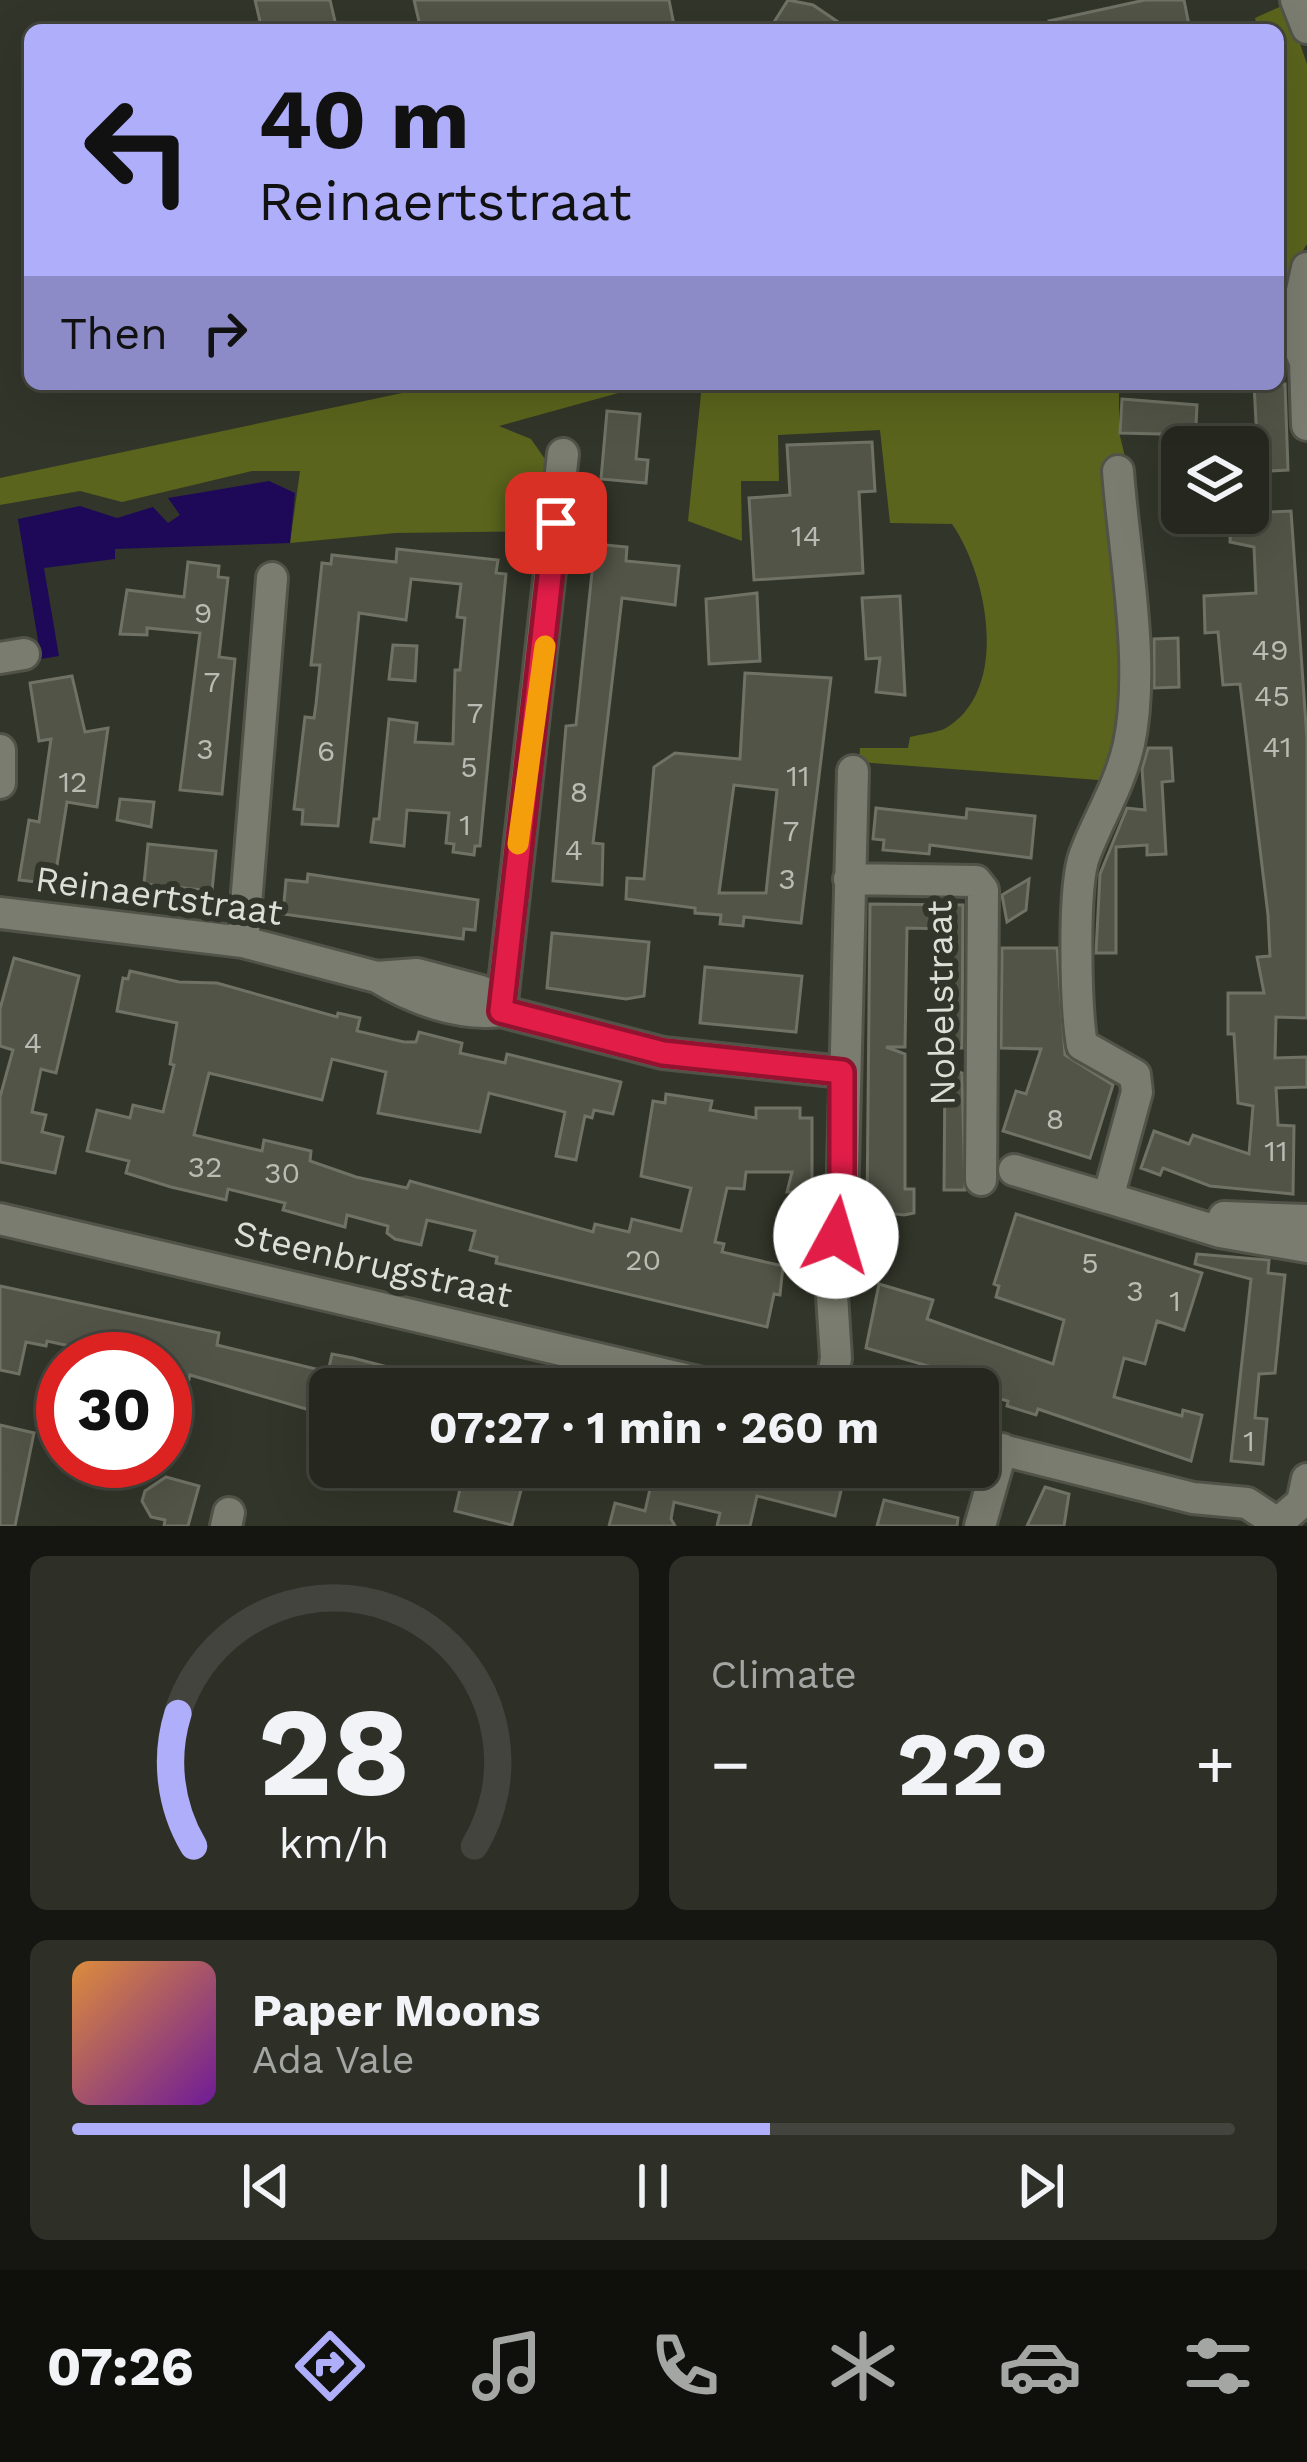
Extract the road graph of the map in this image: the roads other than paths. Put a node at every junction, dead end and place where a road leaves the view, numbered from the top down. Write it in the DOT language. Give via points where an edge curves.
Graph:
graph roads {
  1 [pos="1296,0"];
  2 [pos="1307,28"];
  3 [pos="1307,268"];
  4 [pos="1301,309"];
  5 [pos="1306,361"];
  6 [pos="1307,425"];
  7 [pos="562,454"];
  8 [pos="1118,471"];
  9 [pos="272,578"];
  10 [pos="0,750"];
  11 [pos="853,770"];
  12 [pos="0,783"];
  13 [pos="849,879"];
  14 [pos="0,914"];
  15 [pos="243,942"];
  16 [pos="501,1011"];
  17 [pos="842,1072"];
  18 [pos="1014,1170"];
  19 [pos="982,1180"];
  20 [pos="1108,1198"];
  21 [pos="1153,1214"];
  22 [pos="0,1219"];
  23 [pos="1307,1220"];
  24 [pos="1307,1247"];
  25 [pos="638,1368"];
  26 [pos="834,1368"];
  27 [pos="999,1449"];
  28 [pos="1307,1479"];
  29 [pos="985,1488"];
  30 [pos="1281,1524"];
  31 [pos="980,1526"];
  1 -- 2 [label="street"];
  3 -- 4 [label="street"];
  4 -- 5 [label="street" via="1292,332"];
  5 -- 6 [label="street"];
  7 -- 16 [label="street"];
  8 -- 20 [label="street" via="1134,680 1129,743 1082,858 1077,1016 1082,1045 1135,1075"];
  9 -- 15 [label="street"];
  10 -- 12 [label="street"];
  11 -- 13 [label="street"];
  13 -- 17 [label="street"];
  13 -- 19 [label="street, Nobelstraat" via="976,881 983,890"];
  14 -- 15 [label="street, Reinaertstraat"];
  15 -- 16 [label="street, Reinaertstraat" via="377,977 417,974 481,992"];
  16 -- 17 [label="street, Reinaertstraat" via="663,1053"];
  17 -- 26 [label="street" via="842,1208 830,1264"];
  18 -- 20 [label="street"];
  20 -- 21 [label="street"];
  21 -- 23 [label="street"];
  21 -- 24 [label="street"];
  22 -- 25 [label="street, Steenbrugstraat"];
  27 -- 30 [label="street" via="1192,1498 1247,1503"];
  28 -- 30 [label="street" via="1302,1502"];
  29 -- 31 [label="street"];
}
